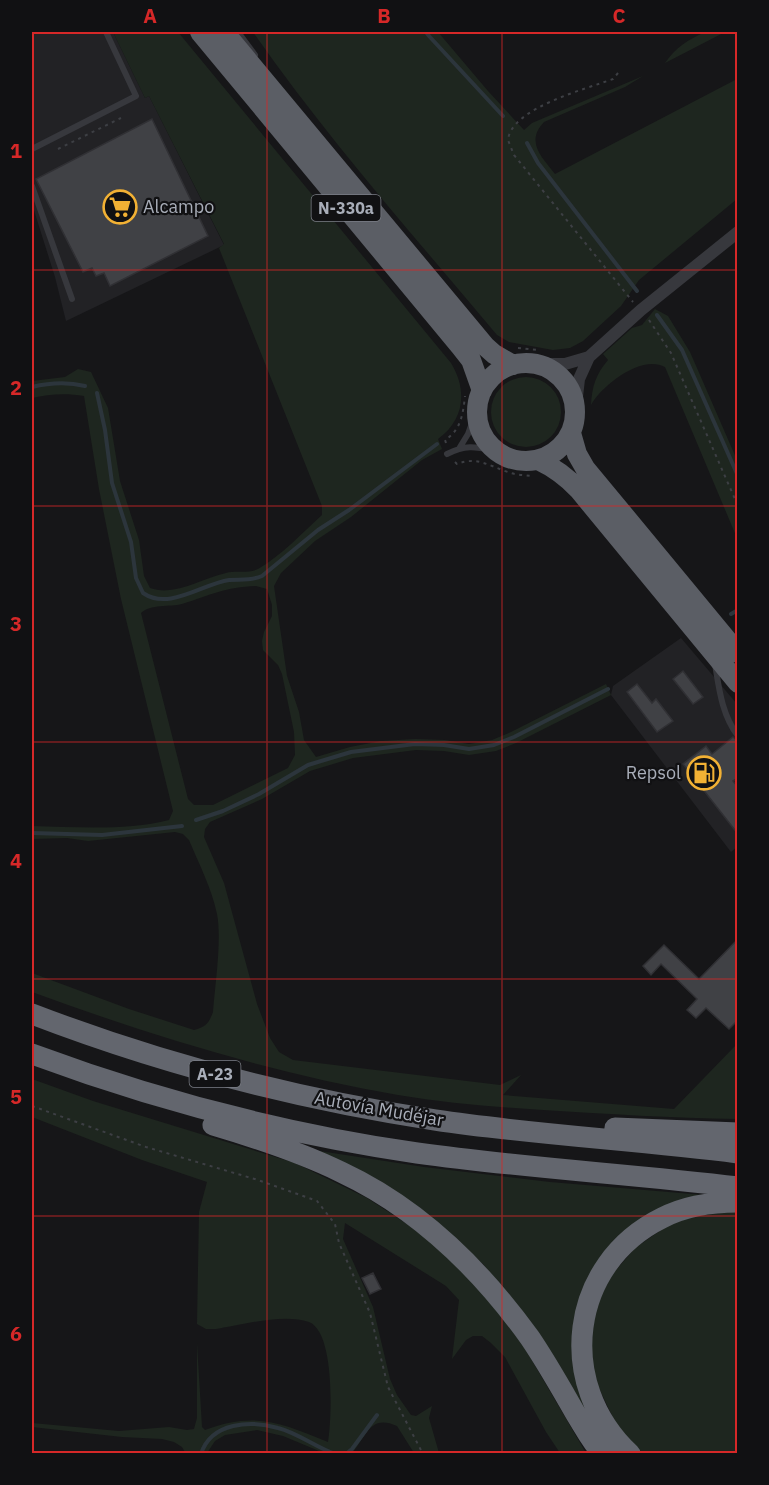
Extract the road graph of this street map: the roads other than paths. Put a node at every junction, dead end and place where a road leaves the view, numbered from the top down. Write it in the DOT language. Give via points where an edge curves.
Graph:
graph roads {
  1 [pos="106,32"];
  2 [pos="200,32"];
  3 [pos="224,32"];
  4 [pos="238,32"];
  5 [pos="296,118"];
  6 [pos="32,148"];
  7 [pos="32,186"];
  8 [pos="738,232"];
  9 [pos="72,299"];
  10 [pos="514,356"];
  11 [pos="539,357"];
  12 [pos="589,357"];
  13 [pos="475,396"];
  14 [pos="573,424"];
  15 [pos="460,447"];
  16 [pos="497,451"];
  17 [pos="449,453"];
  18 [pos="538,468"];
  19 [pos="738,653"];
  20 [pos="714,655"];
  21 [pos="738,683"];
  22 [pos="738,736"];
  23 [pos="32,1014"];
  24 [pos="32,1054"];
  25 [pos="165,1098"];
  26 [pos="738,1133"];
  27 [pos="544,1134"];
  28 [pos="738,1153"];
  29 [pos="738,1187"];
  30 [pos="738,1202"];
  31 [pos="603,1454"];
  32 [pos="630,1454"];
  1 -- 6 [label="lane" via="136,96"];
  2 -- 13 [label="highway, N-330a" via="471,360"];
  3 -- 5 [label="highway, N-330a"];
  4 -- 5 [label="lane"];
  5 -- 10 [label="highway, N-330a" via="485,346 494,354"];
  7 -- 9 [label="lane"];
  8 -- 12 [label="street" via="640,310"];
  10 -- 11 [label="highway" via="522,363"];
  10 -- 13 [label="highway"];
  11 -- 12 [label="street" via="565,364"];
  11 -- 14 [label="highway" via="563,379 573,396"];
  12 -- 14 [label="street" via="579,379"];
  13 -- 15 [label="lane" via="474,421"];
  13 -- 16 [label="highway, N-330a" via="484,437"];
  14 -- 18 [label="highway" via="554,453"];
  14 -- 19 [label="highway" via="577,454 585,468"];
  15 -- 16 [label="lane"];
  15 -- 17 [label="lane"];
  16 -- 18 [label="highway"];
  18 -- 20 [label="highway" via="555,468 572,483"];
  20 -- 21 [label="highway"];
  20 -- 22 [label="lane" via="723,708"];
  23 -- 27 [label="highway, Autovía Mudéjar / A-23" via="180,1064 307,1096 435,1120"];
  24 -- 25 [label="highway, Autovía Mudéjar / A-23"];
  25 -- 29 [label="highway, Autovía Mudéjar / A-23" via="264,1124 415,1152"];
  25 -- 31 [label="highway" via="176,1114 283,1147 344,1173 424,1225 473,1268 512,1314"];
  26 -- 27 [label="highway" via="561,1125"];
  27 -- 28 [label="highway, Autovía Mudéjar / A-23"];
  30 -- 32 [label="highway" via="680,1210 644,1228 614,1256 593,1290 581,1349 585,1380 595,1409"];
}
